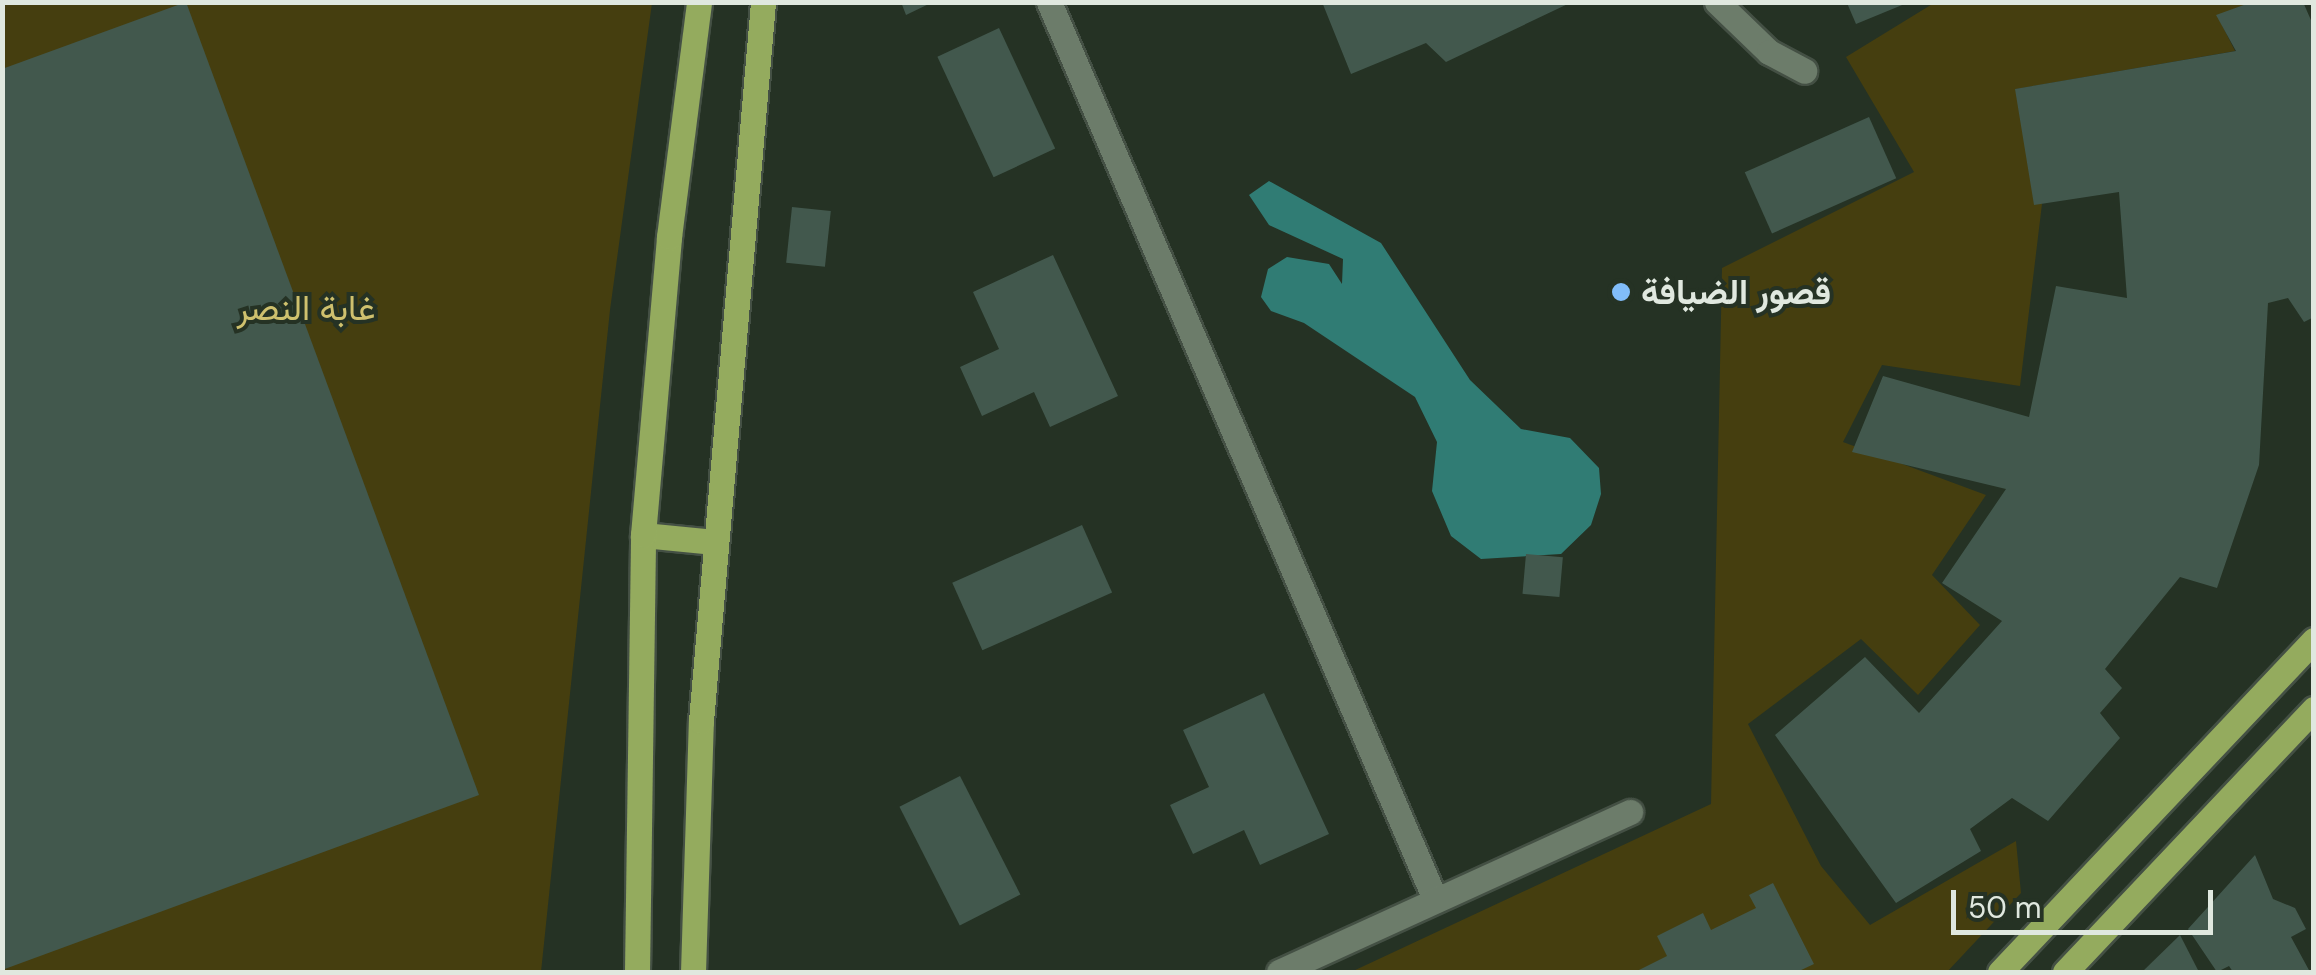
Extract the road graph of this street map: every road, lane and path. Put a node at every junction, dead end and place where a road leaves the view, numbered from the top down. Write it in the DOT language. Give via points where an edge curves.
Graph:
graph roads {
  1 [pos="699,2"];
  2 [pos="763,2"];
  3 [pos="1049,2"];
  4 [pos="1717,2"];
  5 [pos="1804,72"];
  6 [pos="644,536"];
  7 [pos="714,542"];
  8 [pos="2314,640"];
  9 [pos="2314,709"];
  10 [pos="1630,812"];
  11 [pos="2118,846"];
  12 [pos="2151,880"];
  13 [pos="1435,899"];
  14 [pos="637,972"];
  15 [pos="693,972"];
  16 [pos="1280,972"];
  17 [pos="2000,972"];
  18 [pos="2065,972"];
  1 -- 6 [label="main road"];
  2 -- 7 [label="main road"];
  3 -- 13 [label="street"];
  4 -- 5 [label="street" via="1769,52"];
  6 -- 7 [label="main road"];
  6 -- 14 [label="main road"];
  7 -- 15 [label="main road"];
  8 -- 11 [label="main road"];
  9 -- 12 [label="main road"];
  10 -- 13 [label="street"];
  11 -- 12 [label="main road"];
  11 -- 17 [label="main road"];
  12 -- 18 [label="main road"];
  13 -- 16 [label="street"];
}
